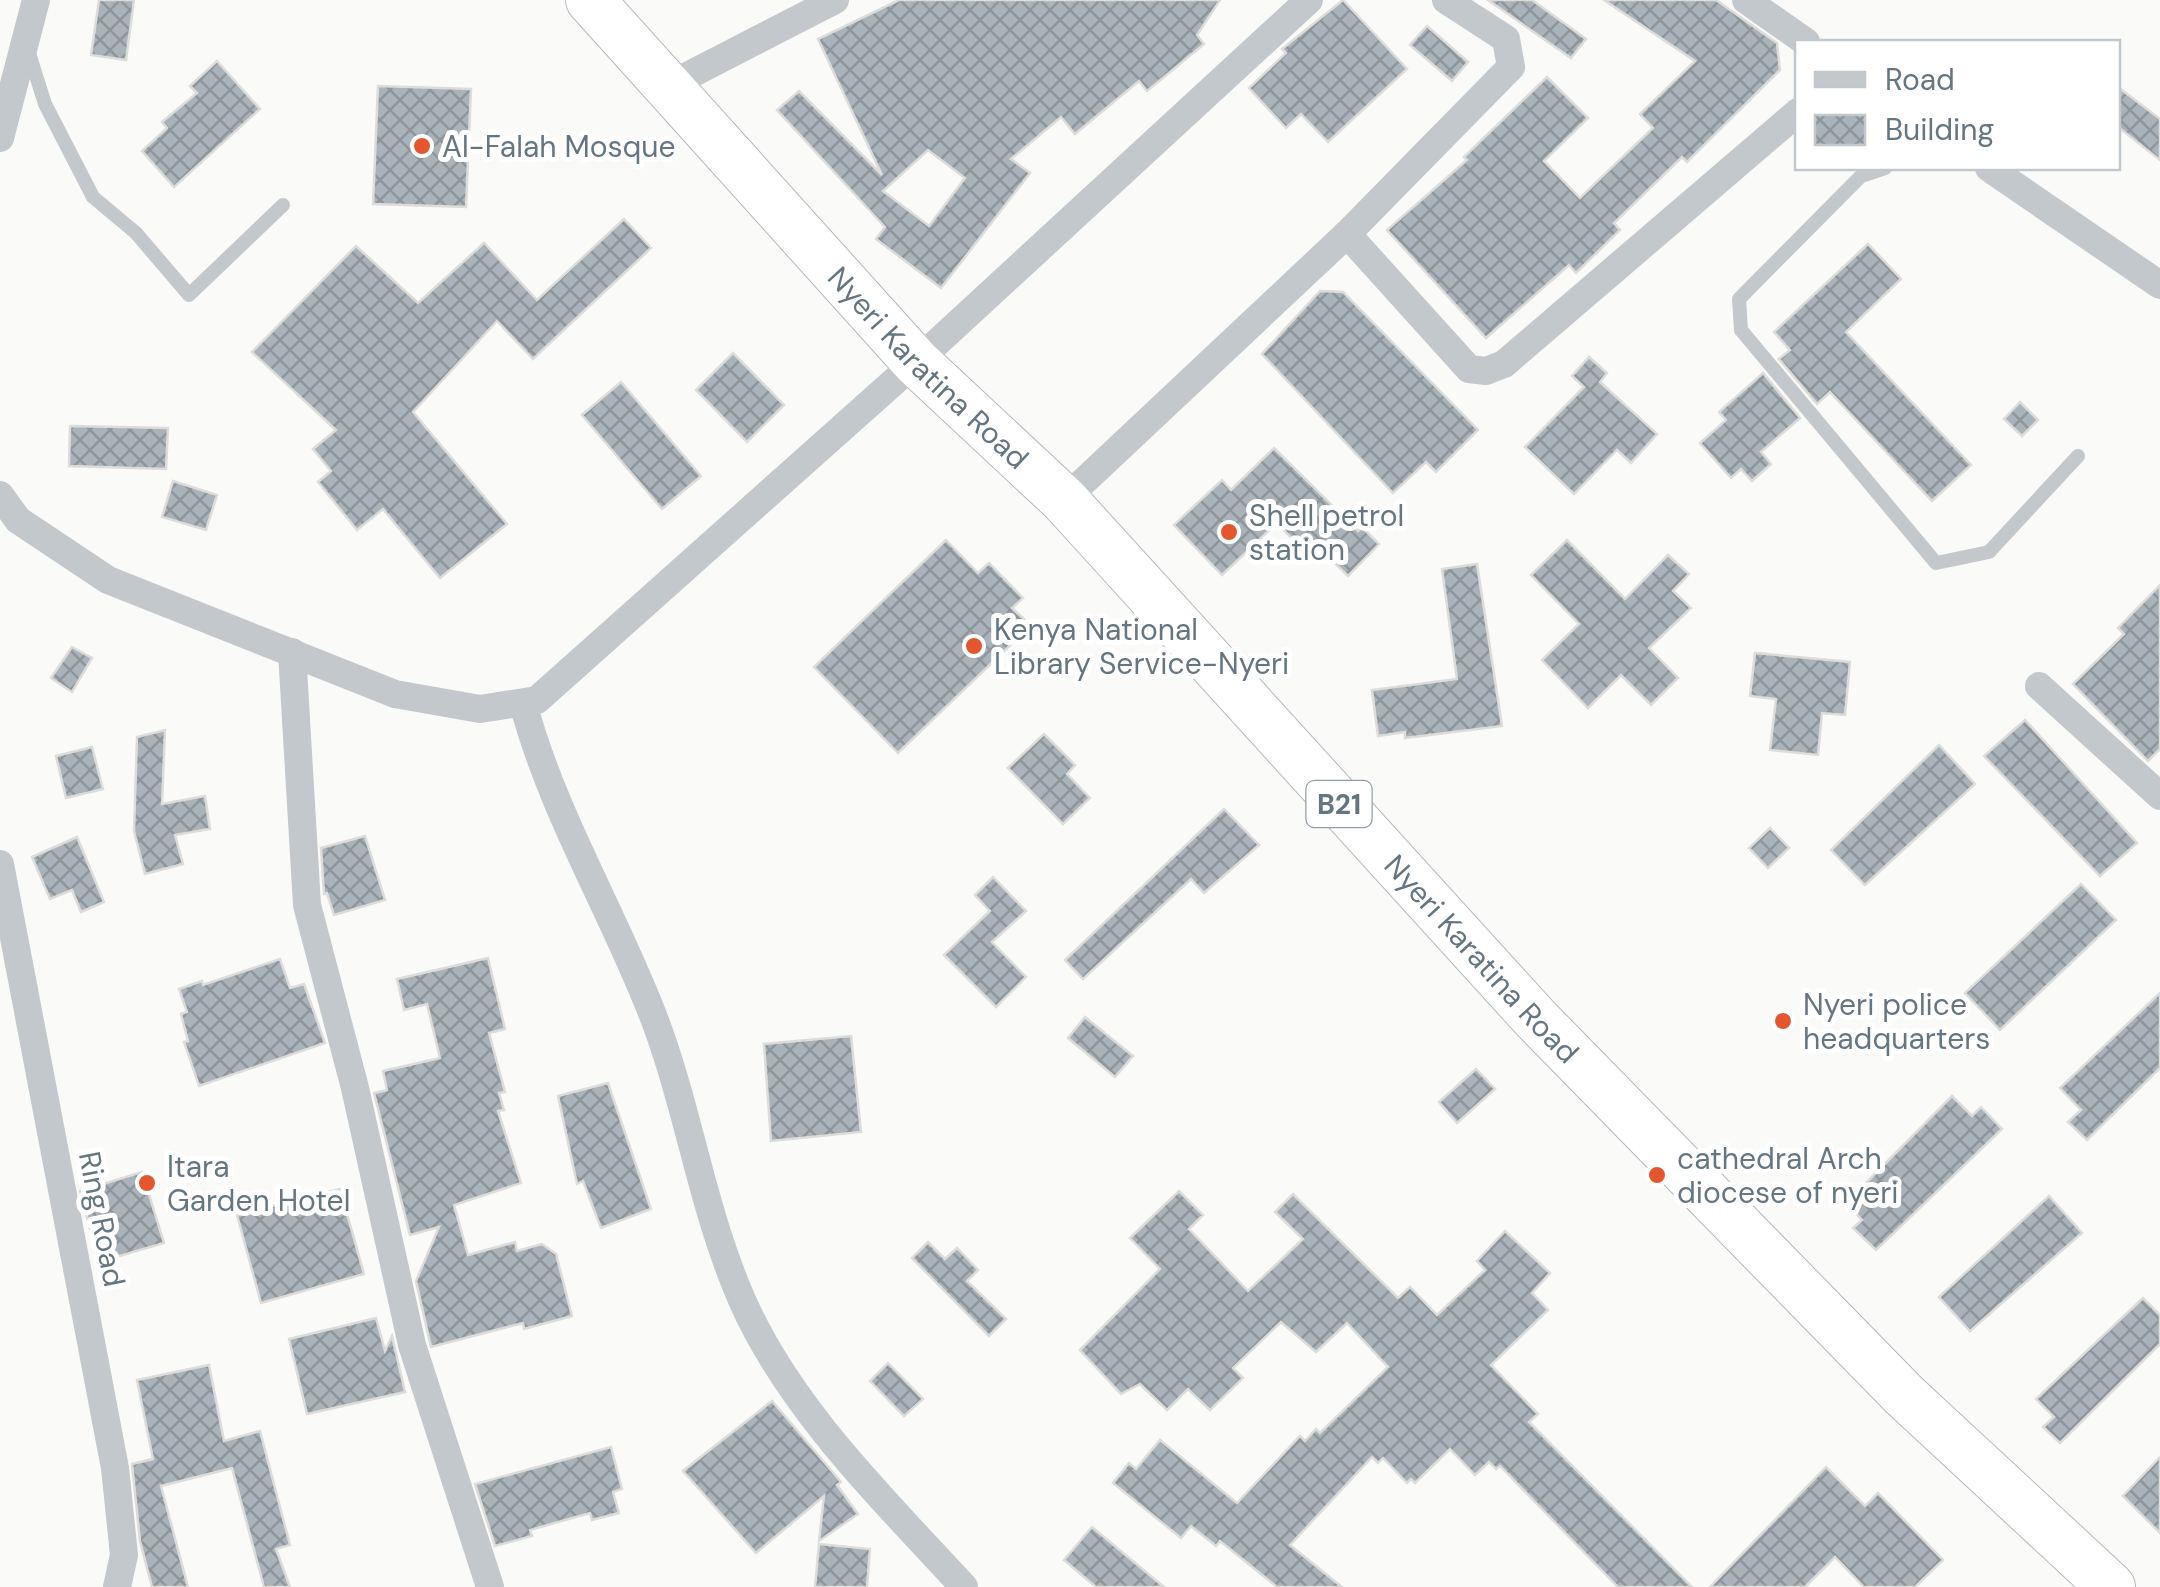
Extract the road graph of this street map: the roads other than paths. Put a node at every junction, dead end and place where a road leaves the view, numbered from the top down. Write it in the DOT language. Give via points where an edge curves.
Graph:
graph roads {
  1 [pos="36,0"];
  2 [pos="590,0"];
  3 [pos="835,0"];
  4 [pos="1308,0"];
  5 [pos="1446,0"];
  6 [pos="1746,0"];
  7 [pos="1803,40"];
  8 [pos="26,45"];
  9 [pos="670,84"];
  10 [pos="1795,115"];
  11 [pos="0,138"];
  12 [pos="1878,170"];
  13 [pos="1992,170"];
  14 [pos="284,206"];
  15 [pos="1347,234"];
  16 [pos="2160,285"];
  17 [pos="916,362"];
  18 [pos="2078,456"];
  19 [pos="0,495"];
  20 [pos="1064,500"];
  21 [pos="292,652"];
  22 [pos="2039,686"];
  23 [pos="523,703"];
  24 [pos="2160,796"];
  25 [pos="0,864"];
  26 [pos="118,1587"];
  27 [pos="490,1587"];
  28 [pos="964,1587"];
  29 [pos="2111,1587"];
  1 -- 8 [label="street"];
  2 -- 9 [label="highway, Nyeri Karatina Road / B21"];
  3 -- 9 [label="street"];
  4 -- 17 [label="street"];
  5 -- 15 [label="street" via="1506,40 1510,67"];
  6 -- 7 [label="street"];
  8 -- 11 [label="street"];
  8 -- 14 [label="lane" via="45,104 93,197 136,233 190,295"];
  9 -- 17 [label="highway, Nyeri Karatina Road / B21"];
  10 -- 15 [label="street" via="1504,364 1486,371 1469,369"];
  12 -- 18 [label="lane" via="1861,176 1738,299 1741,330 1936,563 1989,552"];
  13 -- 16 [label="street"];
  15 -- 20 [label="street"];
  17 -- 20 [label="highway, Nyeri Karatina Road / B21"];
  17 -- 23 [label="street" via="537,700"];
  19 -- 21 [label="street" via="18,520 108,580"];
  20 -- 29 [label="highway, Nyeri Karatina Road / B21" via="1548,1031 1904,1396"];
  21 -- 23 [label="street" via="395,694 480,709"];
  21 -- 27 [label="street" via="306,905 412,1345"];
  22 -- 24 [label="street"];
  23 -- 28 [label="street" via="541,768 654,1017 715,1230 743,1302 772,1358 852,1462"];
  25 -- 26 [label="street, Ring Road" via="115,1468 124,1554"];
}
